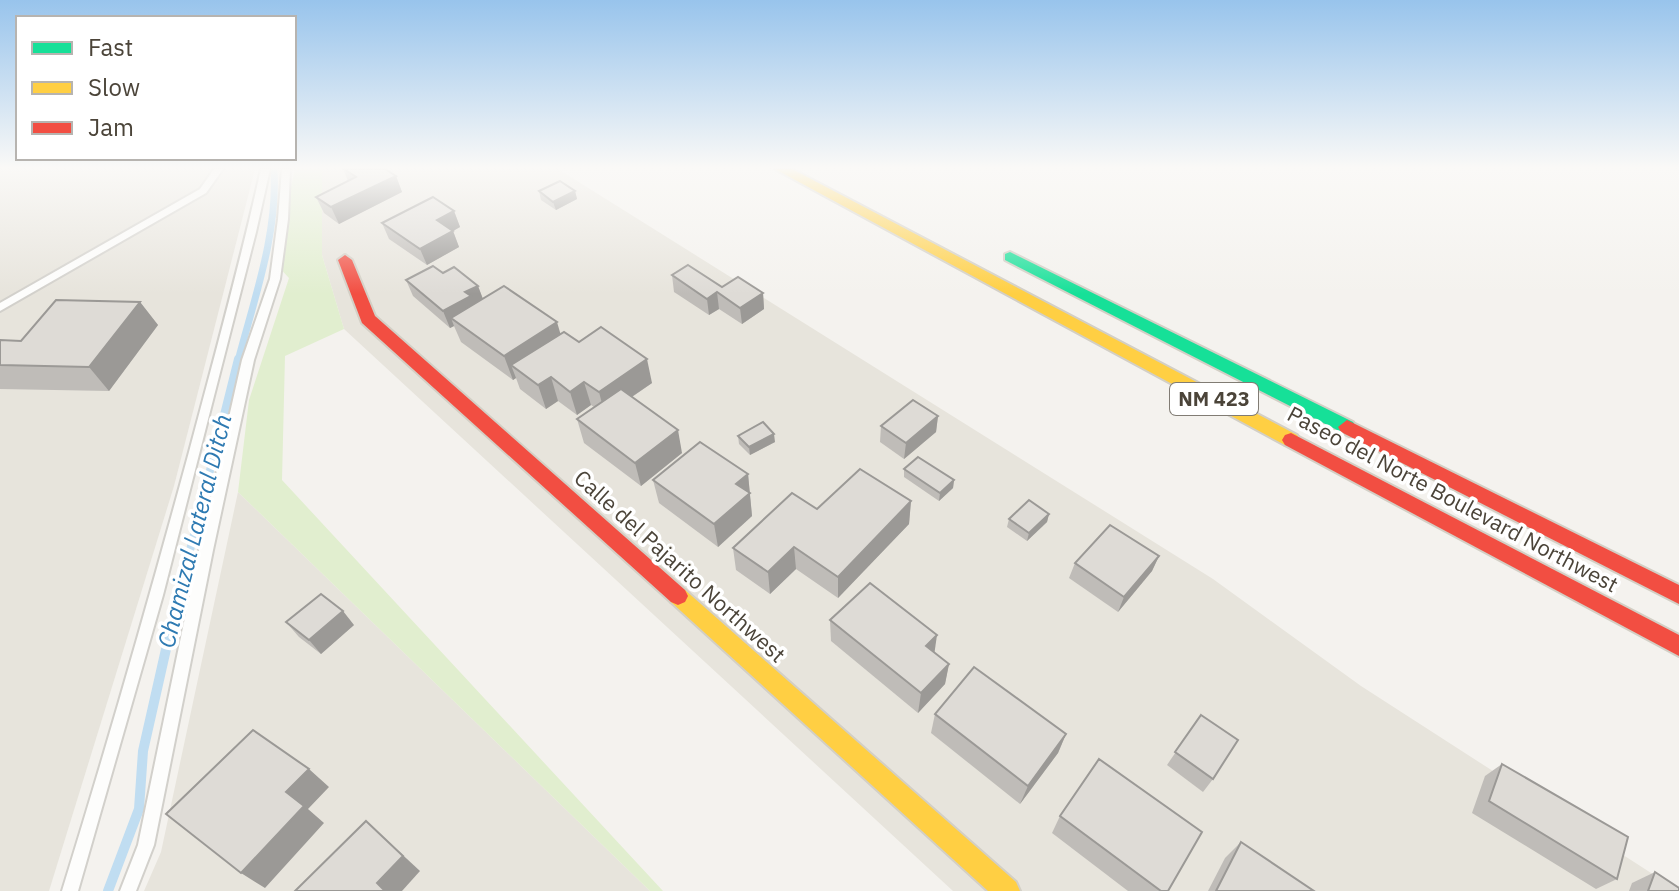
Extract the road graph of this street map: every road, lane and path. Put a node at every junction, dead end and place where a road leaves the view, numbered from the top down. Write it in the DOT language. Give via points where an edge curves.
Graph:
graph roads {
  1 [pos="169,211"];
  2 [pos="257,211"];
  3 [pos="284,211"];
  4 [pos="859,211"];
  5 [pos="987,245"];
  6 [pos="345,260"];
  7 [pos="0,308"];
  8 [pos="1679,595"];
  9 [pos="1679,646"];
  10 [pos="70,891"];
  11 [pos="128,891"];
  12 [pos="1007,891"];
  1 -- 7 [label="lane"];
  2 -- 10 [label="lane" via="163,573"];
  3 -- 11 [label="lane" via="275,279 248,360 146,845"];
  4 -- 9 [label="main road, Paseo del Norte Boulevard Northwest / NM 423"];
  5 -- 8 [label="main road, Paseo del Norte Boulevard Northwest / NM 423"];
  6 -- 12 [label="main road, Calle del Pajarito Northwest" via="368,319"];
}
